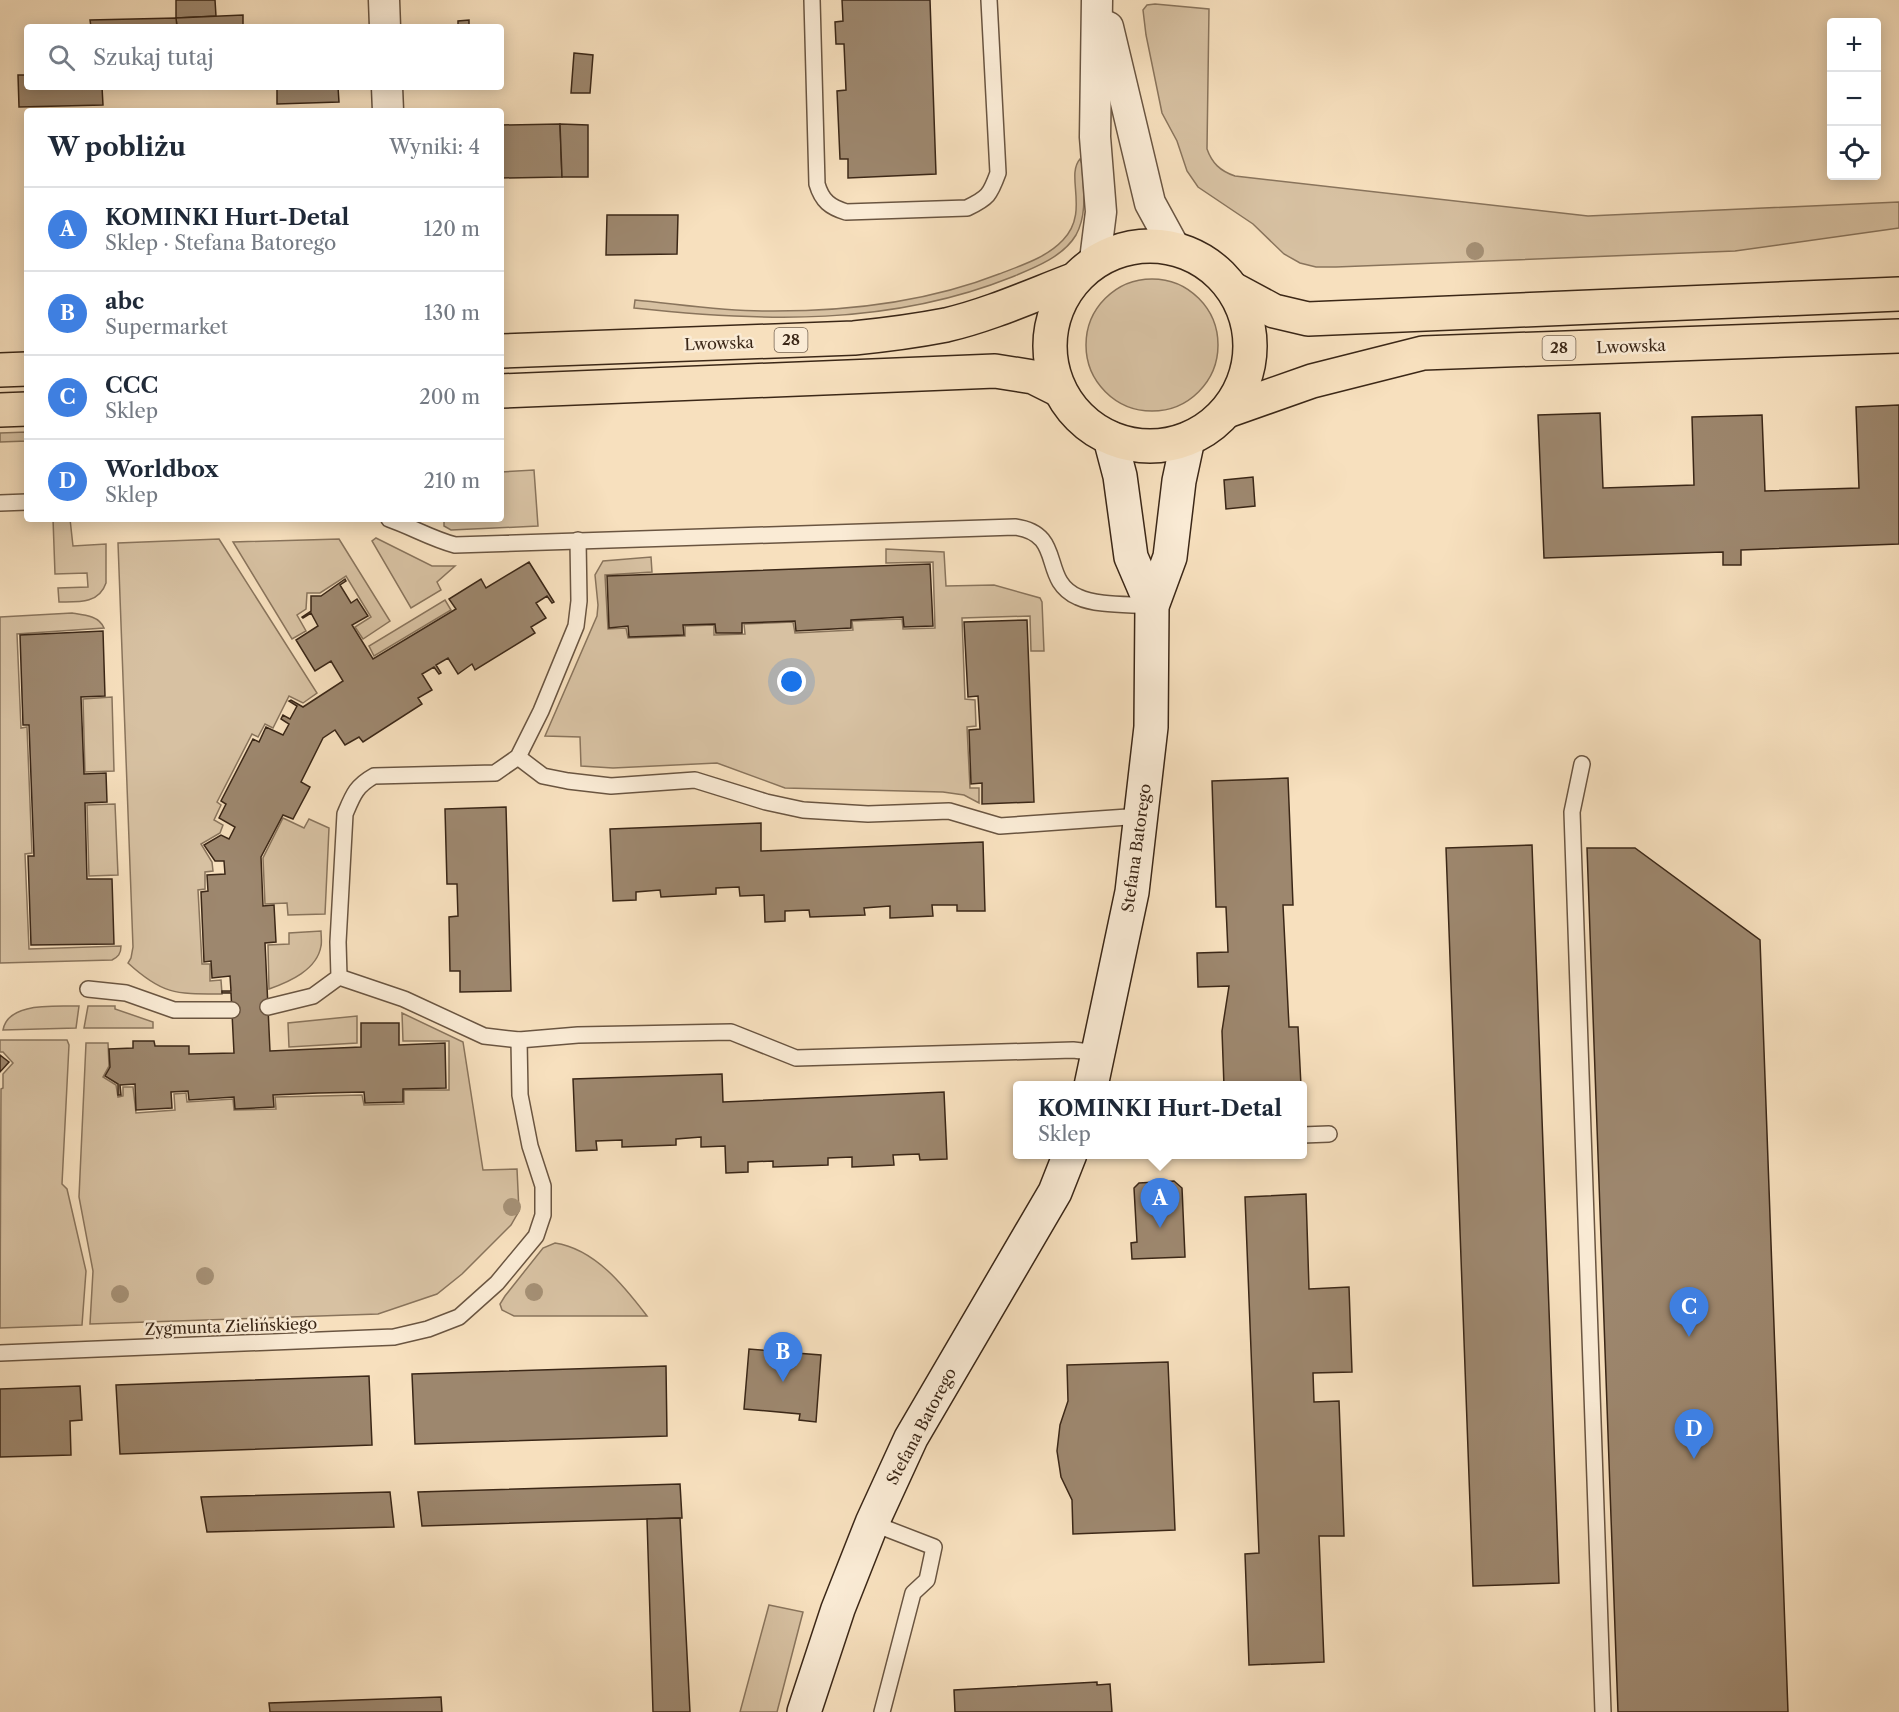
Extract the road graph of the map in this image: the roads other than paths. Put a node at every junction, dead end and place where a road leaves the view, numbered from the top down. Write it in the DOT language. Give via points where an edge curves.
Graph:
graph roads {
  1 [pos="384,0"];
  2 [pos="812,0"];
  3 [pos="989,0"];
  4 [pos="1097,0"];
  5 [pos="1102,0"];
  6 [pos="385,24"];
  7 [pos="387,90"];
  8 [pos="388,108"];
  9 [pos="1174,248"];
  10 [pos="1084,270"];
  11 [pos="1234,290"];
  12 [pos="1899,294"];
  13 [pos="1899,336"];
  14 [pos="504,351"];
  15 [pos="24,369"];
  16 [pos="0,370"];
  17 [pos="1057,389"];
  18 [pos="504,391"];
  19 [pos="24,409"];
  20 [pos="0,410"];
  21 [pos="1227,411"];
  22 [pos="1110,438"];
  23 [pos="1188,440"];
  24 [pos="24,502"];
  25 [pos="0,503"];
  26 [pos="398,522"];
  27 [pos="578,540"];
  28 [pos="1152,606"];
  29 [pos="518,757"];
  30 [pos="1582,764"];
  31 [pos="1142,816"];
  32 [pos="339,977"];
  33 [pos="88,989"];
  34 [pos="268,1007"];
  35 [pos="232,1010"];
  36 [pos="519,1040"];
  37 [pos="1099,1053"];
  38 [pos="1092,1081"];
  39 [pos="1329,1134"];
  40 [pos="1307,1135"];
  41 [pos="1068,1159"];
  42 [pos="0,1353"];
  43 [pos="872,1523"];
  44 [pos="804,1712"];
  45 [pos="882,1712"];
  46 [pos="1603,1712"];
  1 -- 6 [label="street"];
  2 -- 3 [label="lane" via="818,184 821,197 832,208 846,212 967,208 985,200 998,173"];
  4 -- 10 [label="street" via="1095,137 1101,212"];
  5 -- 9 [label="street" via="1150,203"];
  7 -- 8 [label="street"];
  9 -- 10 [label="highway, 28" via="1133,246"];
  9 -- 11 [label="highway, 28" via="1197,256 1218,270"];
  10 -- 14 [label="highway, Lwowska / 28" via="947,324 893,334"];
  10 -- 17 [label="highway, 28" via="1055,311 1049,346 1050,369"];
  11 -- 12 [label="highway, 28" via="1274,311 1308,319"];
  11 -- 21 [label="highway, 28" via="1250,330 1248,373"];
  13 -- 21 [label="highway, Lwowska / 28" via="1423,353 1311,381"];
  15 -- 16 [label="highway"];
  17 -- 18 [label="highway, 28" via="1033,377 995,371"];
  17 -- 22 [label="highway, 28" via="1077,415"];
  19 -- 20 [label="highway"];
  21 -- 23 [label="highway, 28" via="1210,428"];
  22 -- 23 [label="highway, 28" via="1149,446"];
  22 -- 28 [label="street, Stefana Batorego" via="1120,476 1131,557"];
  23 -- 28 [label="street, Stefana Batorego" via="1170,557"];
  24 -- 25 [label="lane"];
  26 -- 27 [label="lane" via="455,545"];
  27 -- 28 [label="lane" via="1015,527 1029,529 1041,537 1058,579 1078,597"];
  27 -- 29 [label="lane" via="576,626"];
  28 -- 31 [label="street, Stefana Batorego" via="1151,727"];
  29 -- 31 [label="lane" via="543,776 568,781 611,786 695,780 803,810 868,814 949,811 1000,826"];
  29 -- 32 [label="lane" via="495,773 374,776 361,783 345,813"];
  30 -- 46 [label="lane" via="1572,812"];
  31 -- 37 [label="street, Stefana Batorego" via="1132,892"];
  32 -- 34 [label="lane" via="313,996"];
  32 -- 36 [label="lane" via="404,999 484,1036"];
  33 -- 35 [label="lane" via="126,993 174,1010"];
  36 -- 37 [label="lane" via="731,1032 796,1058 1073,1050"];
  36 -- 42 [label="lane, Zygmunta Zielińskiego" via="520,1095 543,1186 543,1215 530,1244 497,1283 459,1317 394,1337"];
  37 -- 38 [label="street, Stefana Batorego"];
  39 -- 40 [label="lane"];
  41 -- 43 [label="street, Stefana Batorego" via="1055,1192 911,1438"];
  43 -- 44 [label="street, Stefana Batorego" via="837,1609"];
  43 -- 45 [label="lane" via="934,1547 927,1580 913,1593"];
}
